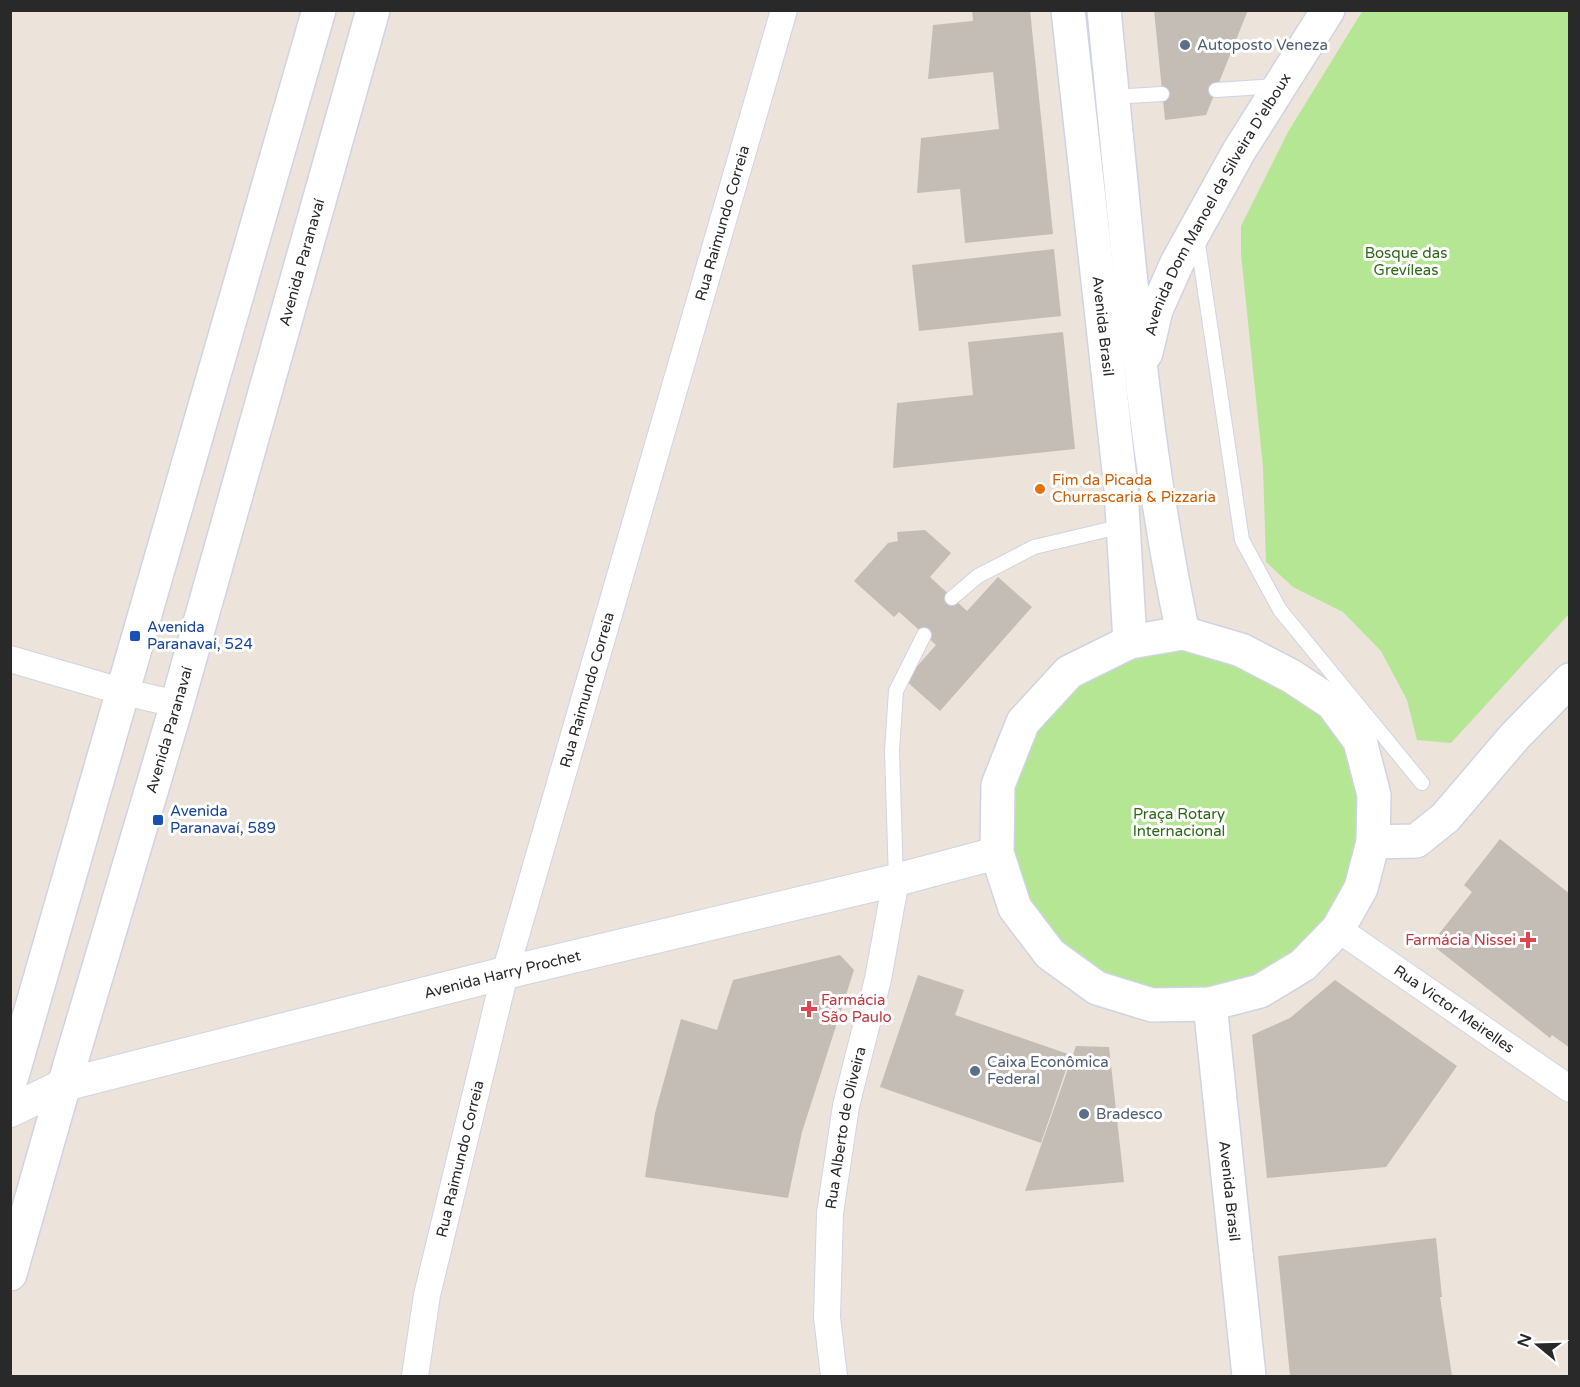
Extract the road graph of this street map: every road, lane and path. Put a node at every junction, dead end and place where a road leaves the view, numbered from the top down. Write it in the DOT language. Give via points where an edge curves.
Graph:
graph roads {
  1 [pos="319,10"];
  2 [pos="373,10"];
  3 [pos="784,10"];
  4 [pos="1068,10"];
  5 [pos="1104,10"];
  6 [pos="1329,10"];
  7 [pos="1280,86"];
  8 [pos="1216,90"];
  9 [pos="1162,94"];
  10 [pos="1112,97"];
  11 [pos="1196,229"];
  12 [pos="1141,375"];
  13 [pos="1123,526"];
  14 [pos="952,598"];
  15 [pos="1183,633"];
  16 [pos="924,635"];
  17 [pos="1130,642"];
  18 [pos="10,659"];
  19 [pos="1569,680"];
  20 [pos="1337,681"];
  21 [pos="124,692"];
  22 [pos="177,704"];
  23 [pos="1348,725"];
  24 [pos="1422,783"];
  25 [pos="1373,842"];
  26 [pos="997,853"];
  27 [pos="896,880"];
  28 [pos="1338,929"];
  29 [pos="505,973"];
  30 [pos="1210,1004"];
  31 [pos="10,1083"];
  32 [pos="64,1085"];
  33 [pos="1569,1089"];
  34 [pos="10,1111"];
  35 [pos="10,1274"];
  36 [pos="415,1377"];
  37 [pos="834,1377"];
  38 [pos="1249,1377"];
  1 -- 21 [label="main road"];
  2 -- 22 [label="main road, Avenida Paranavaí"];
  3 -- 29 [label="street, Rua Raimundo Correia"];
  4 -- 13 [label="main road, Avenida Brasil"];
  5 -- 10 [label="main road"];
  6 -- 7 [label="main road, Avenida Dom Manoel da Silveira D'elboux"];
  7 -- 8 [label="lane"];
  7 -- 11 [label="main road, Avenida Dom Manoel da Silveira D'elboux"];
  9 -- 10 [label="lane"];
  10 -- 12 [label="main road"];
  11 -- 12 [label="main road, Avenida Dom Manoel da Silveira D'elboux" via="1156,310"];
  11 -- 20 [label="lane" via="1242,540 1280,610"];
  12 -- 15 [label="main road" via="1156,487"];
  13 -- 14 [label="lane" via="1034,547 978,576"];
  13 -- 17 [label="main road, Avenida Brasil"];
  15 -- 17 [label="main road"];
  15 -- 23 [label="main road" via="1241,650 1291,676 1332,703"];
  16 -- 27 [label="lane" via="896,691 892,751"];
  17 -- 26 [label="main road" via="1070,672 1023,722 998,785"];
  18 -- 21 [label="street"];
  19 -- 25 [label="main road" via="1444,818 1416,841"];
  20 -- 23 [label="lane"];
  20 -- 24 [label="lane"];
  21 -- 22 [label="street"];
  21 -- 31 [label="main road"];
  22 -- 32 [label="main road, Avenida Paranavaí"];
  23 -- 25 [label="main road" via="1360,741 1374,795"];
  25 -- 28 [label="main road" via="1361,888"];
  26 -- 27 [label="street, Avenida Harry Prochet"];
  26 -- 30 [label="main road" via="1015,908 1050,954 1097,988 1152,1005"];
  27 -- 29 [label="street, Avenida Harry Prochet"];
  27 -- 37 [label="street, Rua Alberto de Oliveira" via="878,979 846,1106 830,1214 827,1317"];
  28 -- 30 [label="main road" via="1303,966 1260,992"];
  28 -- 33 [label="street, Rua Victor Meirelles"];
  29 -- 32 [label="street, Avenida Harry Prochet"];
  29 -- 36 [label="street, Rua Raimundo Correia" via="427,1295"];
  30 -- 38 [label="main road, Avenida Brasil"];
  32 -- 34 [label="street, Avenida Harry Prochet"];
  32 -- 35 [label="main road, Avenida Paranavaí"];
}
